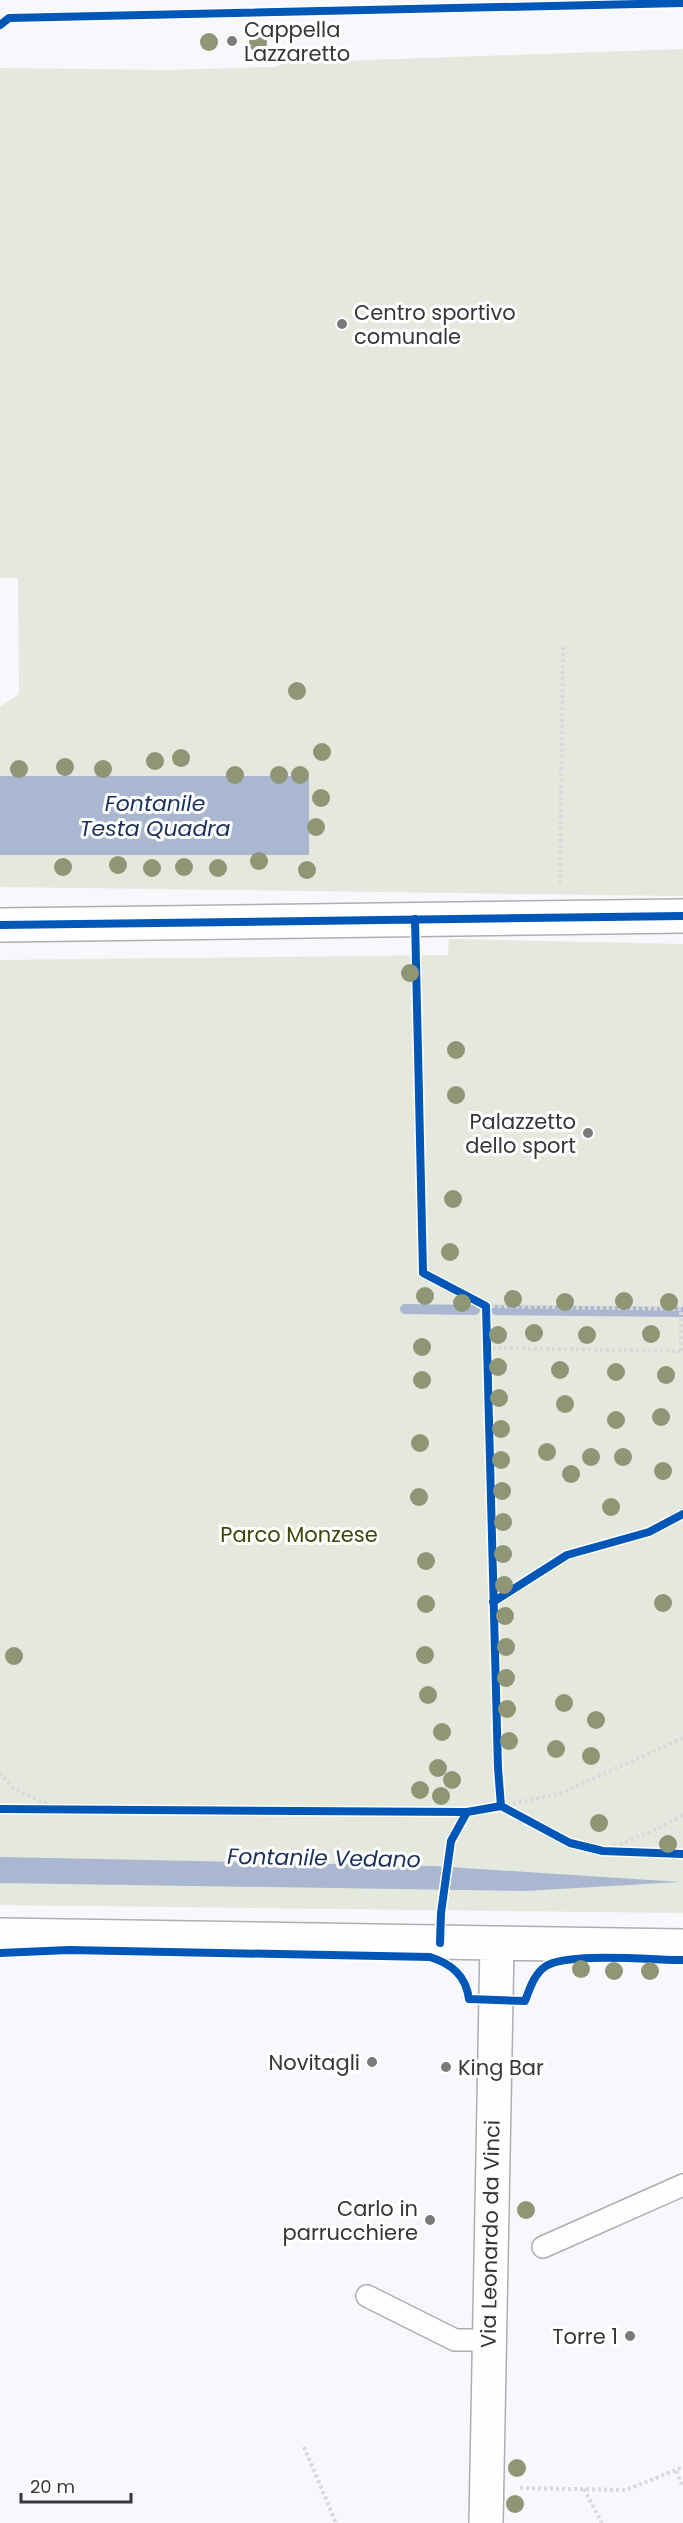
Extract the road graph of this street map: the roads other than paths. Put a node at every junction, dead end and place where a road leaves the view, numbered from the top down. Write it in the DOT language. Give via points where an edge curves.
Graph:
graph roads {
  1 [pos="683,916"];
  2 [pos="0,925"];
  3 [pos="0,1935"];
  4 [pos="496,1945"];
  5 [pos="683,1946"];
  6 [pos="683,2185"];
  7 [pos="543,2247"];
  8 [pos="367,2296"];
  9 [pos="488,2340"];
  10 [pos="486,2523"];
  1 -- 2 [label="street"];
  3 -- 4 [label="street"];
  4 -- 5 [label="street"];
  4 -- 9 [label="street, Via Leonardo da Vinci"];
  6 -- 7 [label="lane"];
  8 -- 9 [label="lane" via="455,2340"];
  9 -- 10 [label="street, Via Leonardo da Vinci"];
}
